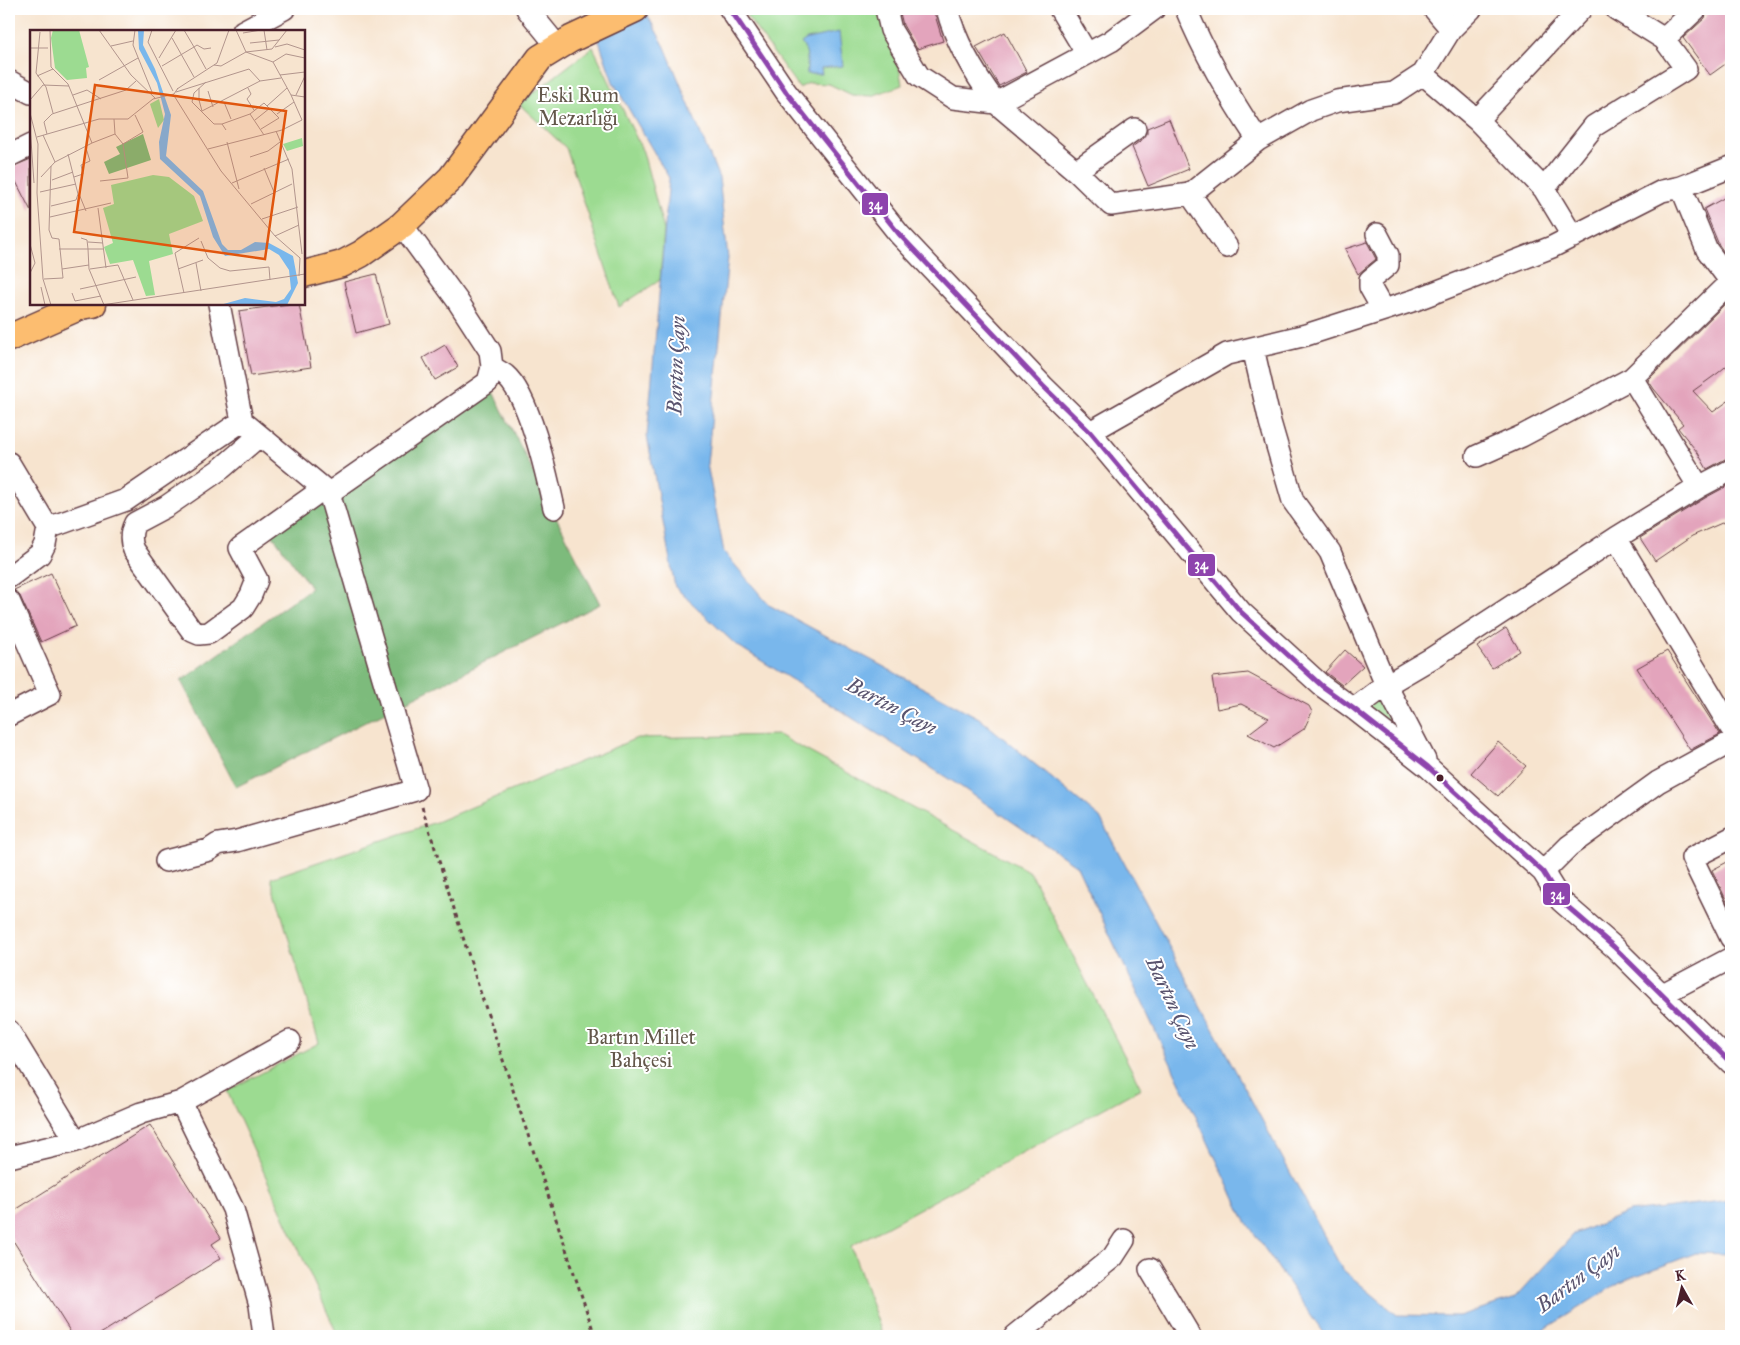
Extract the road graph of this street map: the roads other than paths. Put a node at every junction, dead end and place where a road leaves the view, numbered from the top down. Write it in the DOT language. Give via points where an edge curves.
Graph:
graph roads {
  1 [pos="284,9"];
  2 [pos="527,9"];
  3 [pos="634,9"];
  4 [pos="730,9"];
  5 [pos="886,9"];
  6 [pos="947,9"];
  7 [pos="1060,9"];
  8 [pos="1154,9"];
  9 [pos="1186,9"];
  10 [pos="1434,9"];
  11 [pos="1471,9"];
  12 [pos="1581,9"];
  13 [pos="1616,9"];
  14 [pos="1696,9"];
  15 [pos="1451,29"];
  16 [pos="245,30"];
  17 [pos="1664,39"];
  18 [pos="564,43"];
  19 [pos="1087,54"];
  20 [pos="1423,74"];
  21 [pos="9,80"];
  22 [pos="30,92"];
  23 [pos="996,103"];
  24 [pos="1477,120"];
  25 [pos="1135,129"];
  26 [pos="1258,140"];
  27 [pos="30,146"];
  28 [pos="9,156"];
  29 [pos="1731,169"];
  30 [pos="1076,170"];
  31 [pos="1681,187"];
  32 [pos="1544,189"];
  33 [pos="1190,194"];
  34 [pos="402,225"];
  35 [pos="1377,234"];
  36 [pos="1573,237"];
  37 [pos="1228,247"];
  38 [pos="305,274"];
  39 [pos="1731,282"];
  40 [pos="87,305"];
  41 [pos="219,305"];
  42 [pos="1383,310"];
  43 [pos="9,338"];
  44 [pos="1253,348"];
  45 [pos="492,367"];
  46 [pos="1632,378"];
  47 [pos="242,422"];
  48 [pos="1090,432"];
  49 [pos="259,436"];
  50 [pos="1477,456"];
  51 [pos="9,463"];
  52 [pos="1731,470"];
  53 [pos="1698,487"];
  54 [pos="326,491"];
  55 [pos="554,508"];
  56 [pos="48,528"];
  57 [pos="1616,538"];
  58 [pos="9,577"];
  59 [pos="9,601"];
  60 [pos="1386,685"];
  61 [pos="1354,709"];
  62 [pos="9,714"];
  63 [pos="1731,728"];
  64 [pos="1731,742"];
  65 [pos="1428,767"];
  66 [pos="1731,838"];
  67 [pos="166,861"];
  68 [pos="1543,872"];
  69 [pos="1731,938"];
  70 [pos="1731,958"];
  71 [pos="1661,995"];
  72 [pos="9,1031"];
  73 [pos="290,1041"];
  74 [pos="1731,1063"];
  75 [pos="181,1102"];
  76 [pos="76,1141"];
  77 [pos="9,1157"];
  78 [pos="1124,1240"];
  79 [pos="1150,1268"];
  80 [pos="264,1336"];
  81 [pos="1015,1336"];
  82 [pos="1190,1336"];
  1 -- 16 [label="street"];
  2 -- 18 [label="street"];
  3 -- 18 [label="main road"];
  4 -- 48 [label="street" via="786,92 899,234"];
  5 -- 23 [label="street" via="891,30 919,76 952,98"];
  6 -- 23 [label="street" via="966,57"];
  7 -- 19 [label="street"];
  8 -- 19 [label="street" via="1111,41"];
  9 -- 26 [label="street" via="1222,83"];
  10 -- 15 [label="street"];
  11 -- 15 [label="street"];
  12 -- 24 [label="street"];
  13 -- 17 [label="street"];
  14 -- 17 [label="street"];
  15 -- 20 [label="street"];
  17 -- 32 [label="street" via="1686,69 1594,126"];
  18 -- 34 [label="main road" via="540,58 451,178"];
  19 -- 23 [label="street"];
  20 -- 24 [label="street"];
  20 -- 26 [label="street" via="1394,93 1337,101 1311,110"];
  21 -- 22 [label="street"];
  23 -- 30 [label="street"];
  24 -- 32 [label="street"];
  25 -- 30 [label="street"];
  26 -- 33 [label="street"];
  27 -- 28 [label="street"];
  29 -- 31 [label="street"];
  30 -- 33 [label="street" via="1111,205"];
  31 -- 36 [label="street" via="1662,191"];
  31 -- 39 [label="street" via="1707,250"];
  32 -- 36 [label="street"];
  33 -- 37 [label="street"];
  34 -- 38 [label="main road" via="342,264"];
  34 -- 45 [label="street" via="458,300 490,351"];
  35 -- 42 [label="street" via="1388,255 1388,265 1370,280 1370,287"];
  36 -- 42 [label="street"];
  39 -- 46 [label="street"];
  40 -- 43 [label="main road"];
  41 -- 47 [label="street"];
  42 -- 44 [label="street"];
  44 -- 48 [label="street" via="1227,354"];
  44 -- 60 [label="street" via="1270,422 1294,501 1330,552"];
  45 -- 54 [label="street" via="488,382"];
  45 -- 55 [label="street" via="506,376 518,393 546,466"];
  46 -- 50 [label="street"];
  46 -- 53 [label="street"];
  47 -- 49 [label="street"];
  47 -- 56 [label="street" via="126,500"];
  48 -- 61 [label="street" via="1241,612 1322,686"];
  49 -- 54 [label="street"];
  49 -- 54 [label="street" via="222,468 132,529 134,550 192,631 209,633 243,608 252,595 257,580 240,548"];
  51 -- 56 [label="street"];
  52 -- 53 [label="street"];
  53 -- 57 [label="street"];
  54 -- 67 [label="street" via="416,790"];
  56 -- 58 [label="street" via="46,544 40,554"];
  57 -- 60 [label="street"];
  57 -- 63 [label="street"];
  59 -- 62 [label="street" via="50,694"];
  60 -- 61 [label="street"];
  60 -- 65 [label="street"];
  61 -- 65 [label="street"];
  64 -- 68 [label="street" via="1658,782 1569,846"];
  65 -- 68 [label="street"];
  66 -- 69 [label="street" via="1692,858"];
  68 -- 71 [label="street" via="1561,901 1614,947"];
  70 -- 71 [label="street"];
  71 -- 74 [label="street"];
  72 -- 76 [label="street"];
  73 -- 75 [label="street"];
  75 -- 76 [label="street" via="141,1113"];
  75 -- 80 [label="street" via="233,1209 260,1305"];
  76 -- 77 [label="street"];
  78 -- 81 [label="street" via="1113,1257"];
  79 -- 82 [label="street"];
}
